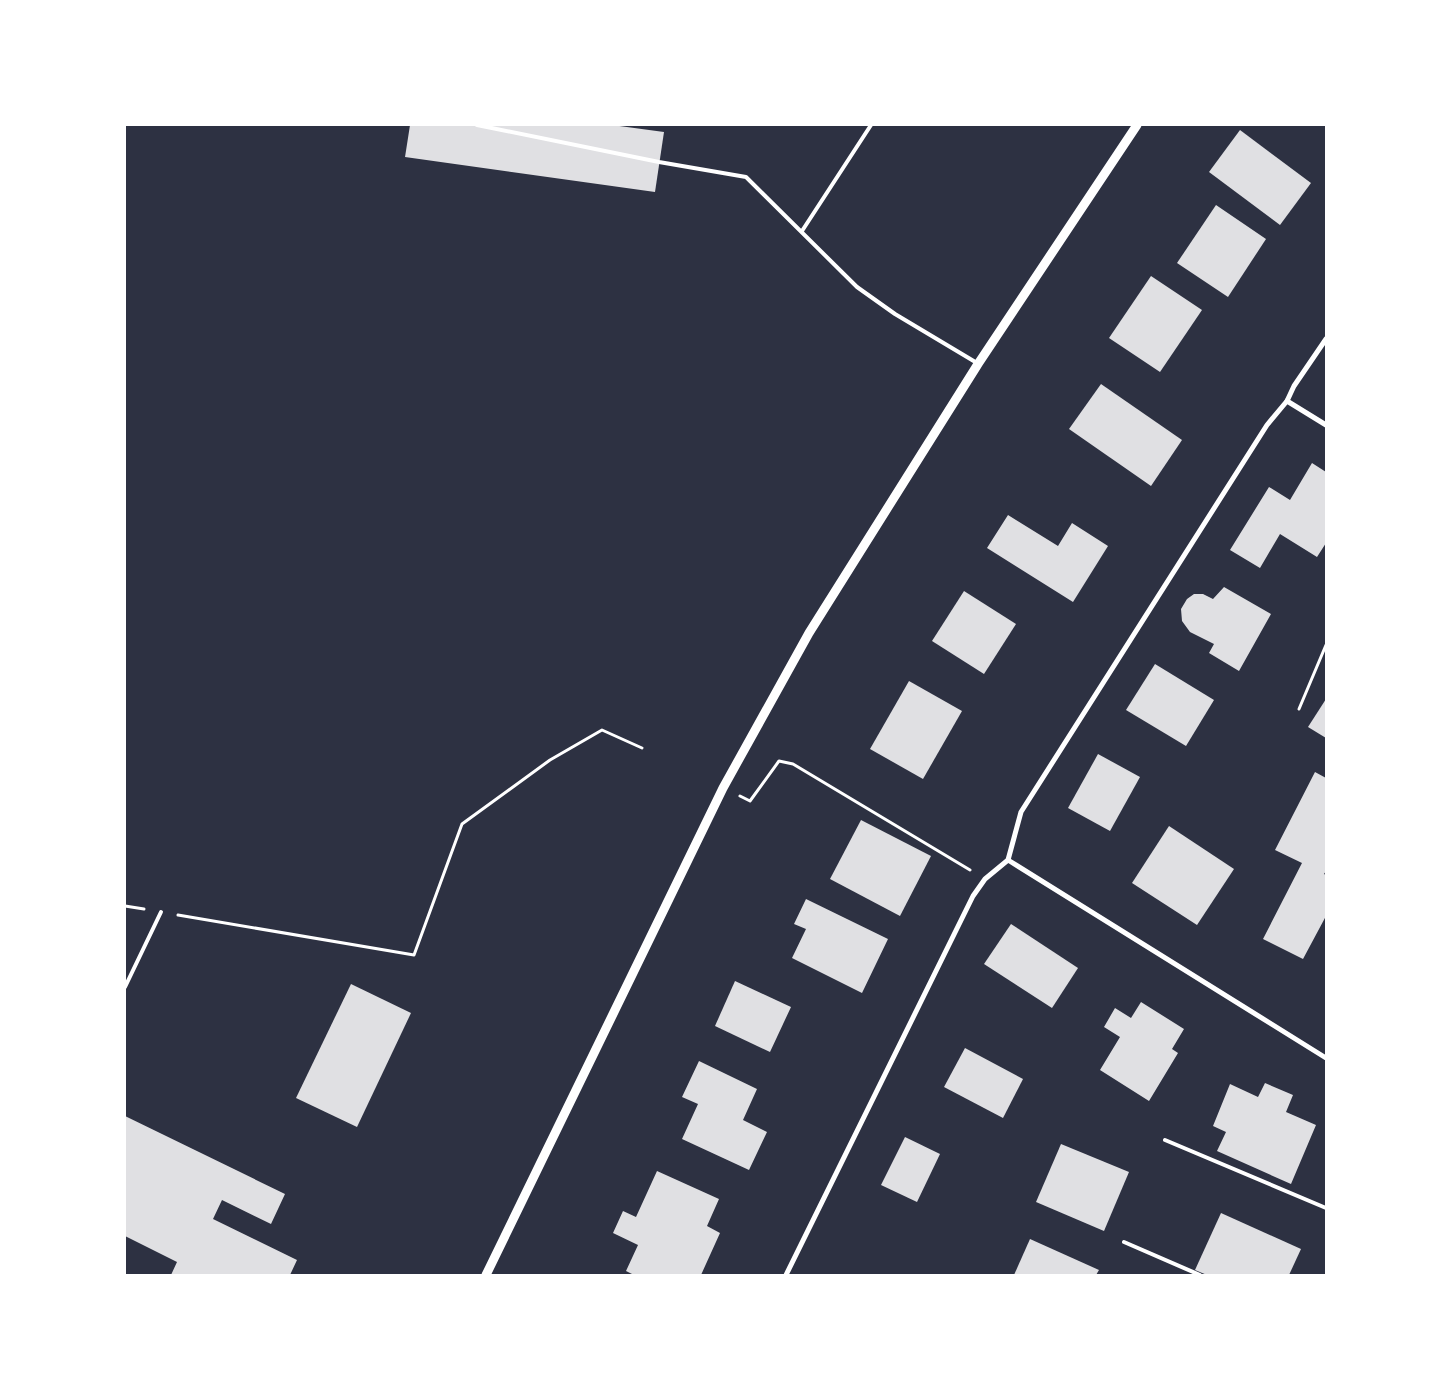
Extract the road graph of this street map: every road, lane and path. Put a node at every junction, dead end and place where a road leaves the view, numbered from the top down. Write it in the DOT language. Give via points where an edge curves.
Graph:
graph roads {
  1 [pos="477,125"];
  2 [pos="871,125"];
  3 [pos="1137,125"];
  4 [pos="802,231"];
  5 [pos="1326,339"];
  6 [pos="978,364"];
  7 [pos="1287,401"];
  8 [pos="1326,425"];
  9 [pos="1326,645"];
  10 [pos="1299,709"];
  11 [pos="642,748"];
  12 [pos="723,788"];
  13 [pos="1008,860"];
  14 [pos="985,879"];
  15 [pos="125,906"];
  16 [pos="161,912"];
  17 [pos="125,987"];
  18 [pos="1326,1058"];
  19 [pos="1165,1140"];
  20 [pos="1326,1208"];
  21 [pos="1124,1242"];
  22 [pos="486,1275"];
  23 [pos="786,1275"];
  24 [pos="1200,1275"];
  1 -- 4 [label="lane" via="746,177"];
  2 -- 4 [label="lane"];
  3 -- 6 [label="street"];
  4 -- 6 [label="lane" via="857,287 894,314"];
  5 -- 7 [label="street"];
  6 -- 12 [label="street" via="810,633"];
  7 -- 8 [label="street"];
  7 -- 13 [label="street" via="1267,425 1021,812"];
  9 -- 10 [label="path"];
  11 -- 16 [label="path" via="602,730 550,760 462,824 414,955"];
  12 -- 14 [label="path" via="750,801 780,761 793,764"];
  12 -- 22 [label="street"];
  13 -- 14 [label="street"];
  13 -- 18 [label="street"];
  14 -- 23 [label="street" via="973,896"];
  15 -- 16 [label="path"];
  16 -- 17 [label="lane"];
  19 -- 20 [label="lane"];
  21 -- 24 [label="lane"];
}
